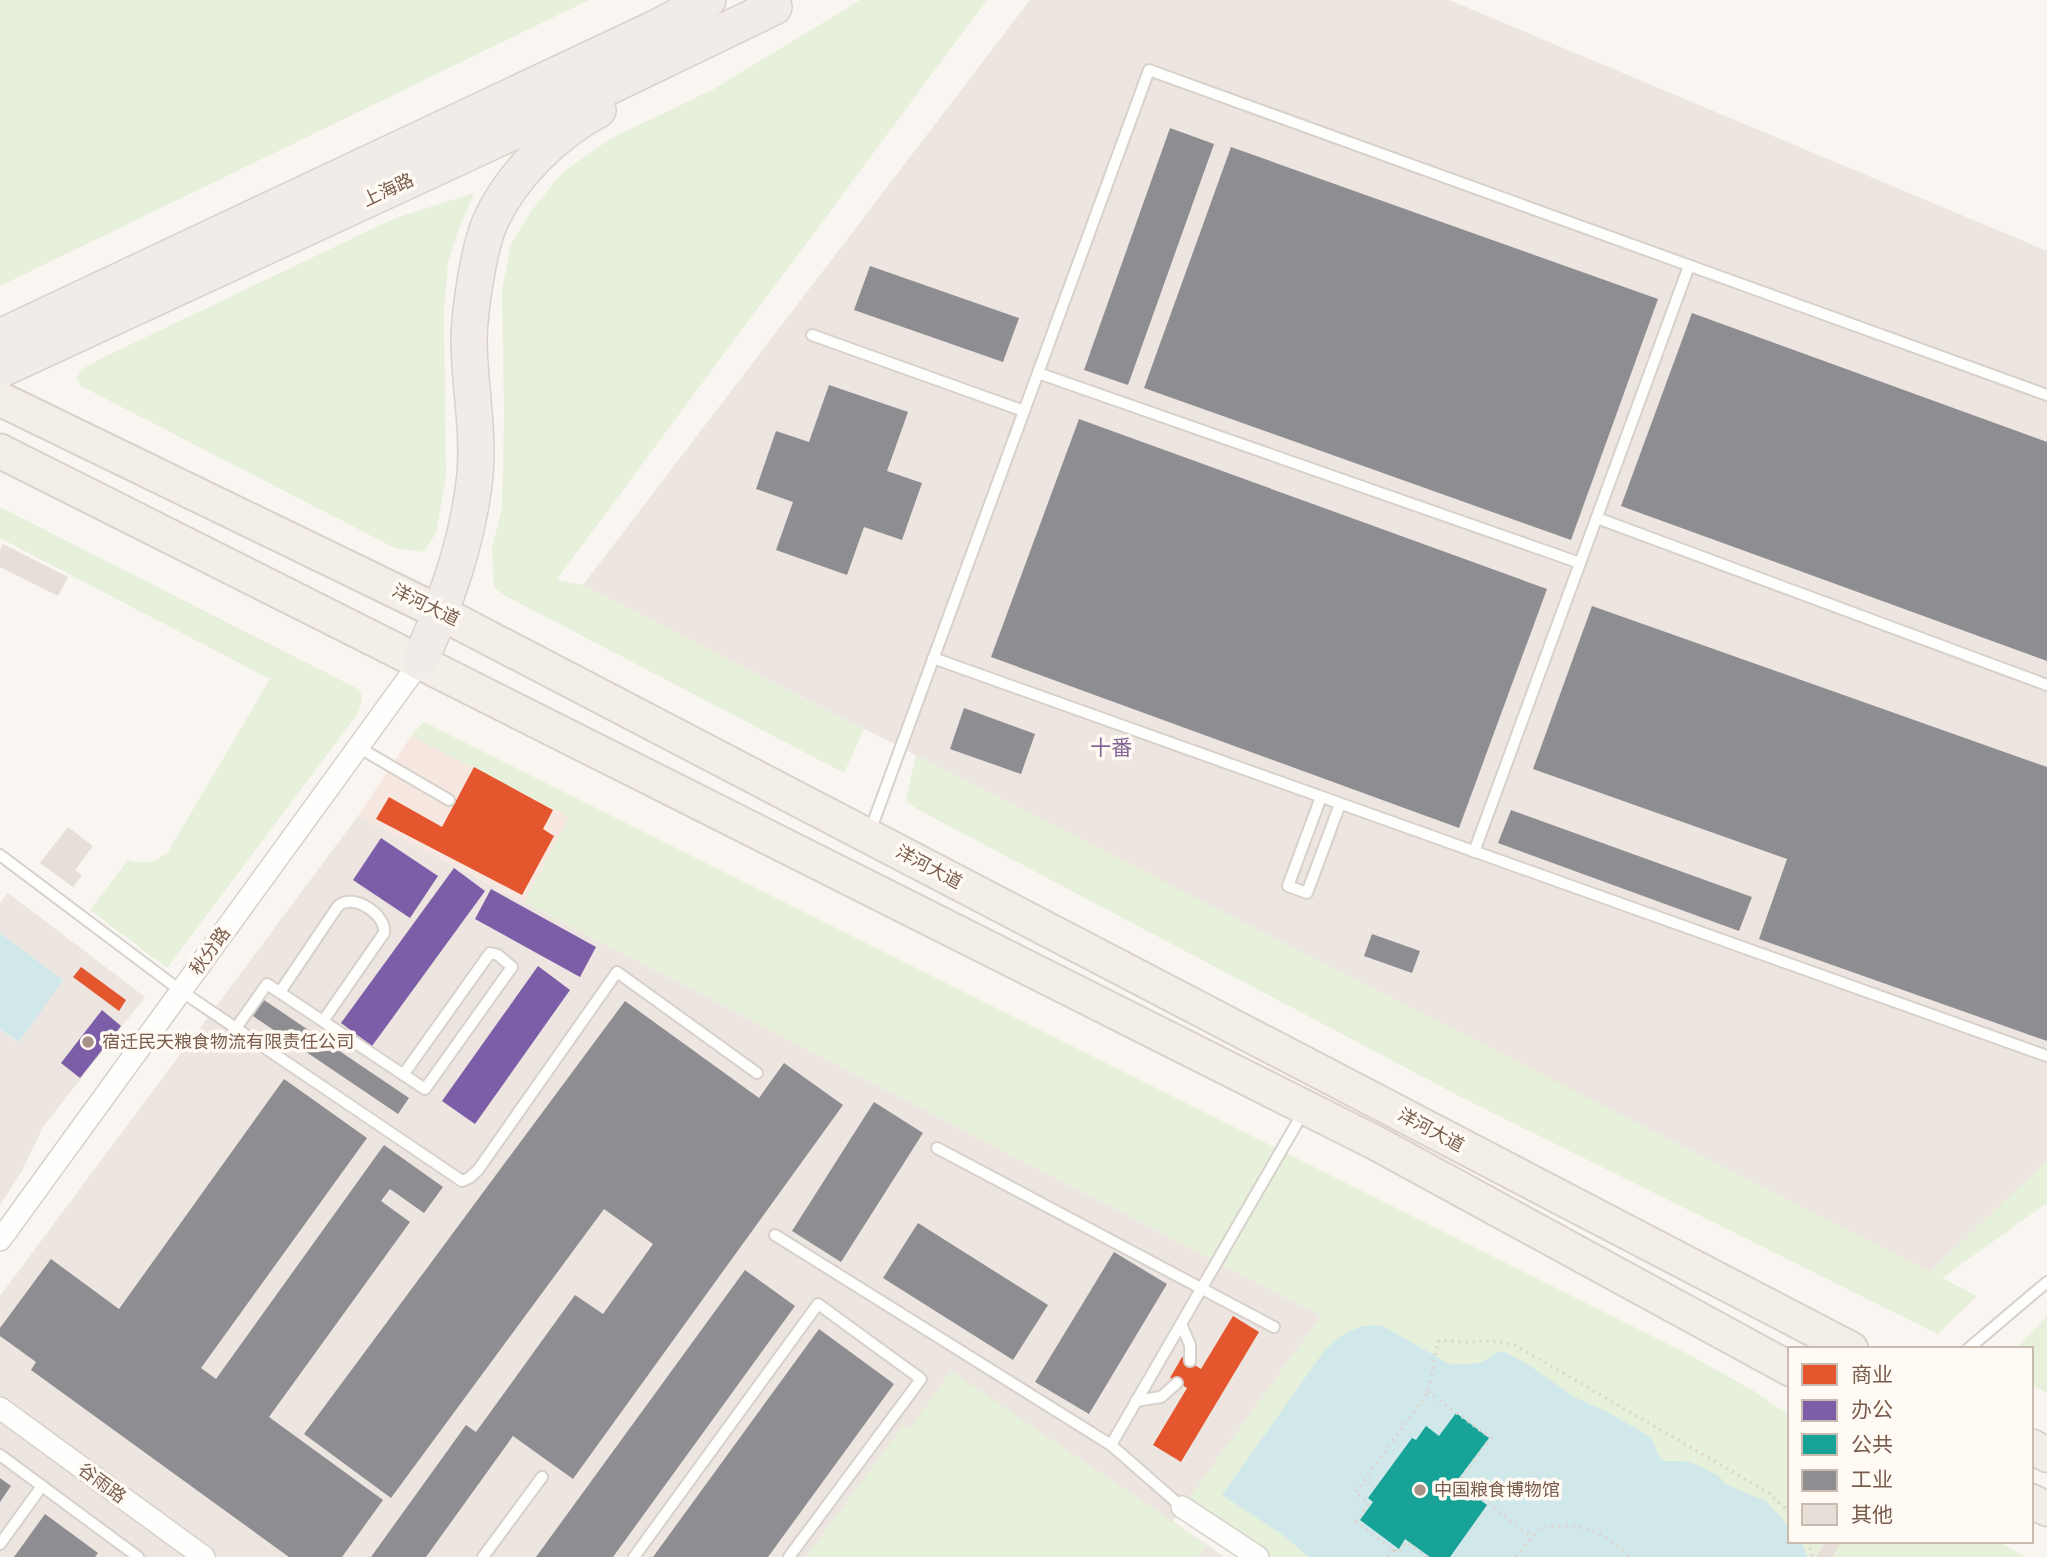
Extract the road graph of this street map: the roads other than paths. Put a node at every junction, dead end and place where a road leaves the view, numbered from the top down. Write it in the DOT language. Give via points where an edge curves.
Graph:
graph roads {
  1 [pos="708,0"];
  2 [pos="779,3"];
  3 [pos="1689,266"];
  4 [pos="812,335"];
  5 [pos="0,337"];
  6 [pos="0,370"];
  7 [pos="1038,373"];
  8 [pos="2047,396"];
  9 [pos="0,399"];
  10 [pos="1024,411"];
  11 [pos="0,451"];
  12 [pos="1597,518"];
  13 [pos="1580,563"];
  14 [pos="441,612"];
  15 [pos="933,658"];
  16 [pos="420,662"];
  17 [pos="2047,685"];
  18 [pos="358,747"];
  19 [pos="1321,797"];
  20 [pos="449,800"];
  21 [pos="1340,804"];
  22 [pos="868,835"];
  23 [pos="1475,852"];
  24 [pos="0,855"];
  25 [pos="181,991"];
  26 [pos="280,992"];
  27 [pos="323,1021"];
  28 [pos="236,1028"];
  29 [pos="2047,1056"];
  30 [pos="757,1073"];
  31 [pos="403,1075"];
  32 [pos="1306,1107"];
  33 [pos="937,1148"];
  34 [pos="775,1235"];
  35 [pos="0,1240"];
  36 [pos="2047,1282"];
  37 [pos="1202,1288"];
  38 [pos="1181,1324"];
  39 [pos="1274,1327"];
  40 [pos="1847,1347"];
  41 [pos="1970,1347"];
  42 [pos="1191,1362"];
  43 [pos="1788,1368"];
  44 [pos="1177,1383"];
  45 [pos="1136,1401"];
  46 [pos="0,1408"];
  47 [pos="1111,1445"];
  48 [pos="0,1455"];
  49 [pos="542,1477"];
  50 [pos="42,1486"];
  51 [pos="1182,1507"];
  52 [pos="0,1544"];
  53 [pos="1245,1554"];
  54 [pos="132,1555"];
  55 [pos="204,1557"];
  56 [pos="483,1557"];
  57 [pos="634,1557"];
  58 [pos="789,1557"];
  1 -- 5 [label="highway, 上海路"];
  2 -- 6 [label="highway, 上海路"];
  2 -- 14 [label="highway, 上海路" via="581,119 518,177 491,219 480,257 469,337 475,474 453,583"];
  3 -- 7 [label="lane" via="1149,70"];
  3 -- 8 [label="lane"];
  3 -- 12 [label="lane"];
  4 -- 10 [label="lane"];
  7 -- 10 [label="lane"];
  7 -- 13 [label="lane"];
  9 -- 14 [label="main road, 洋河大道"];
  10 -- 15 [label="lane"];
  11 -- 16 [label="main road"];
  12 -- 13 [label="lane"];
  12 -- 17 [label="lane"];
  13 -- 23 [label="lane"];
  14 -- 16 [label="highway, 上海路"];
  14 -- 22 [label="main road, 洋河大道"];
  15 -- 19 [label="lane"];
  15 -- 22 [label="lane"];
  16 -- 18 [label="street, 秋分路"];
  16 -- 32 [label="main road"];
  18 -- 20 [label="lane"];
  18 -- 25 [label="street, 秋分路"];
  19 -- 21 [label="lane"];
  19 -- 21 [label="lane" via="1288,886 1307,893"];
  21 -- 23 [label="lane"];
  22 -- 40 [label="main road, 洋河大道"];
  23 -- 29 [label="lane"];
  24 -- 25 [label="lane"];
  25 -- 28 [label="lane"];
  25 -- 35 [label="street, 秋分路"];
  26 -- 27 [label="lane"];
  26 -- 27 [label="lane" via="344,901 358,903 382,919 384,933"];
  26 -- 28 [label="lane" via="267,984"];
  27 -- 31 [label="lane"];
  28 -- 30 [label="lane" via="462,1181 478,1170 617,972"];
  31 -- 31 [label="lane" via="425,1089 512,967 507,960 490,953"];
  32 -- 37 [label="lane"];
  32 -- 43 [label="main road"];
  33 -- 37 [label="lane"];
  34 -- 47 [label="lane"];
  36 -- 41 [label="lane"];
  37 -- 38 [label="lane"];
  37 -- 39 [label="lane"];
  38 -- 42 [label="lane" via="1191,1345"];
  38 -- 45 [label="lane"];
  44 -- 45 [label="lane" via="1161,1397"];
  45 -- 47 [label="lane"];
  46 -- 55 [label="street, 谷雨路"];
  47 -- 51 [label="lane"];
  48 -- 50 [label="lane"];
  49 -- 56 [label="lane"];
  50 -- 52 [label="lane"];
  50 -- 54 [label="lane"];
  51 -- 53 [label="street"];
  57 -- 58 [label="lane" via="818,1304 921,1379"];
}
